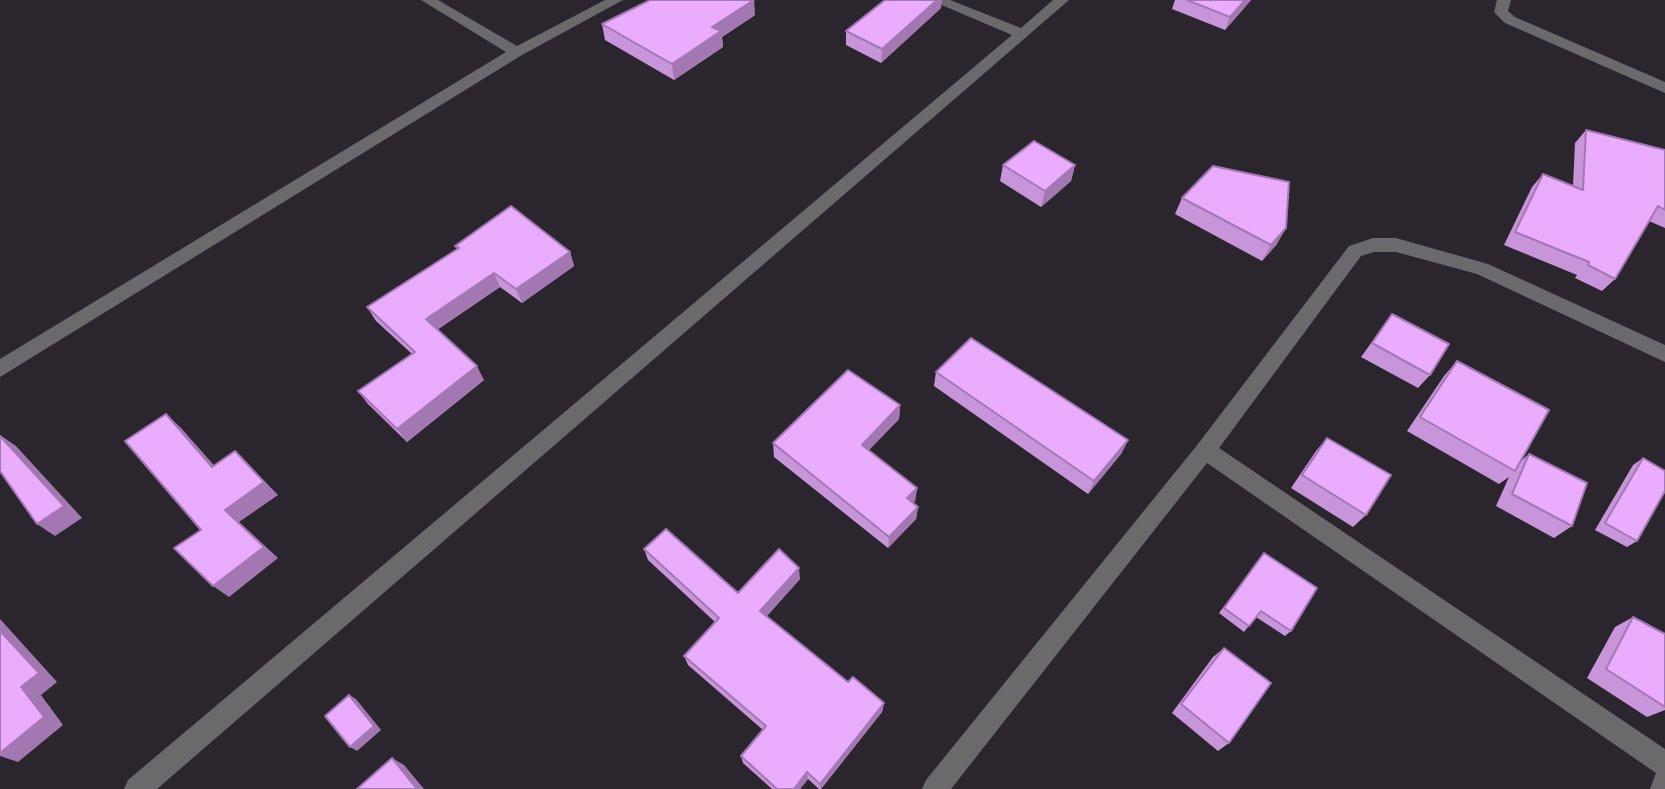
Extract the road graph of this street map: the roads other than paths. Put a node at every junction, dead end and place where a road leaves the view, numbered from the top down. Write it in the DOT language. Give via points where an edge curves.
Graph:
graph roads {
  1 [pos="428,0"];
  2 [pos="616,0"];
  3 [pos="937,0"];
  4 [pos="1062,0"];
  5 [pos="1504,0"];
  6 [pos="1021,33"];
  7 [pos="517,52"];
  8 [pos="1665,88"];
  9 [pos="1665,354"];
  10 [pos="0,369"];
  11 [pos="1205,450"];
  12 [pos="1665,764"];
  13 [pos="1665,782"];
  14 [pos="137,789"];
  15 [pos="935,789"];
  16 [pos="1663,789"];
  1 -- 7 [label="street"];
  2 -- 7 [label="street"];
  3 -- 6 [label="street"];
  4 -- 6 [label="street"];
  5 -- 8 [label="street" via="1501,12 1510,20"];
  6 -- 14 [label="street"];
  7 -- 10 [label="street"];
  9 -- 11 [label="street" via="1482,269 1396,245 1373,245 1355,251"];
  11 -- 12 [label="street"];
  11 -- 15 [label="street"];
  13 -- 16 [label="street"];
}
